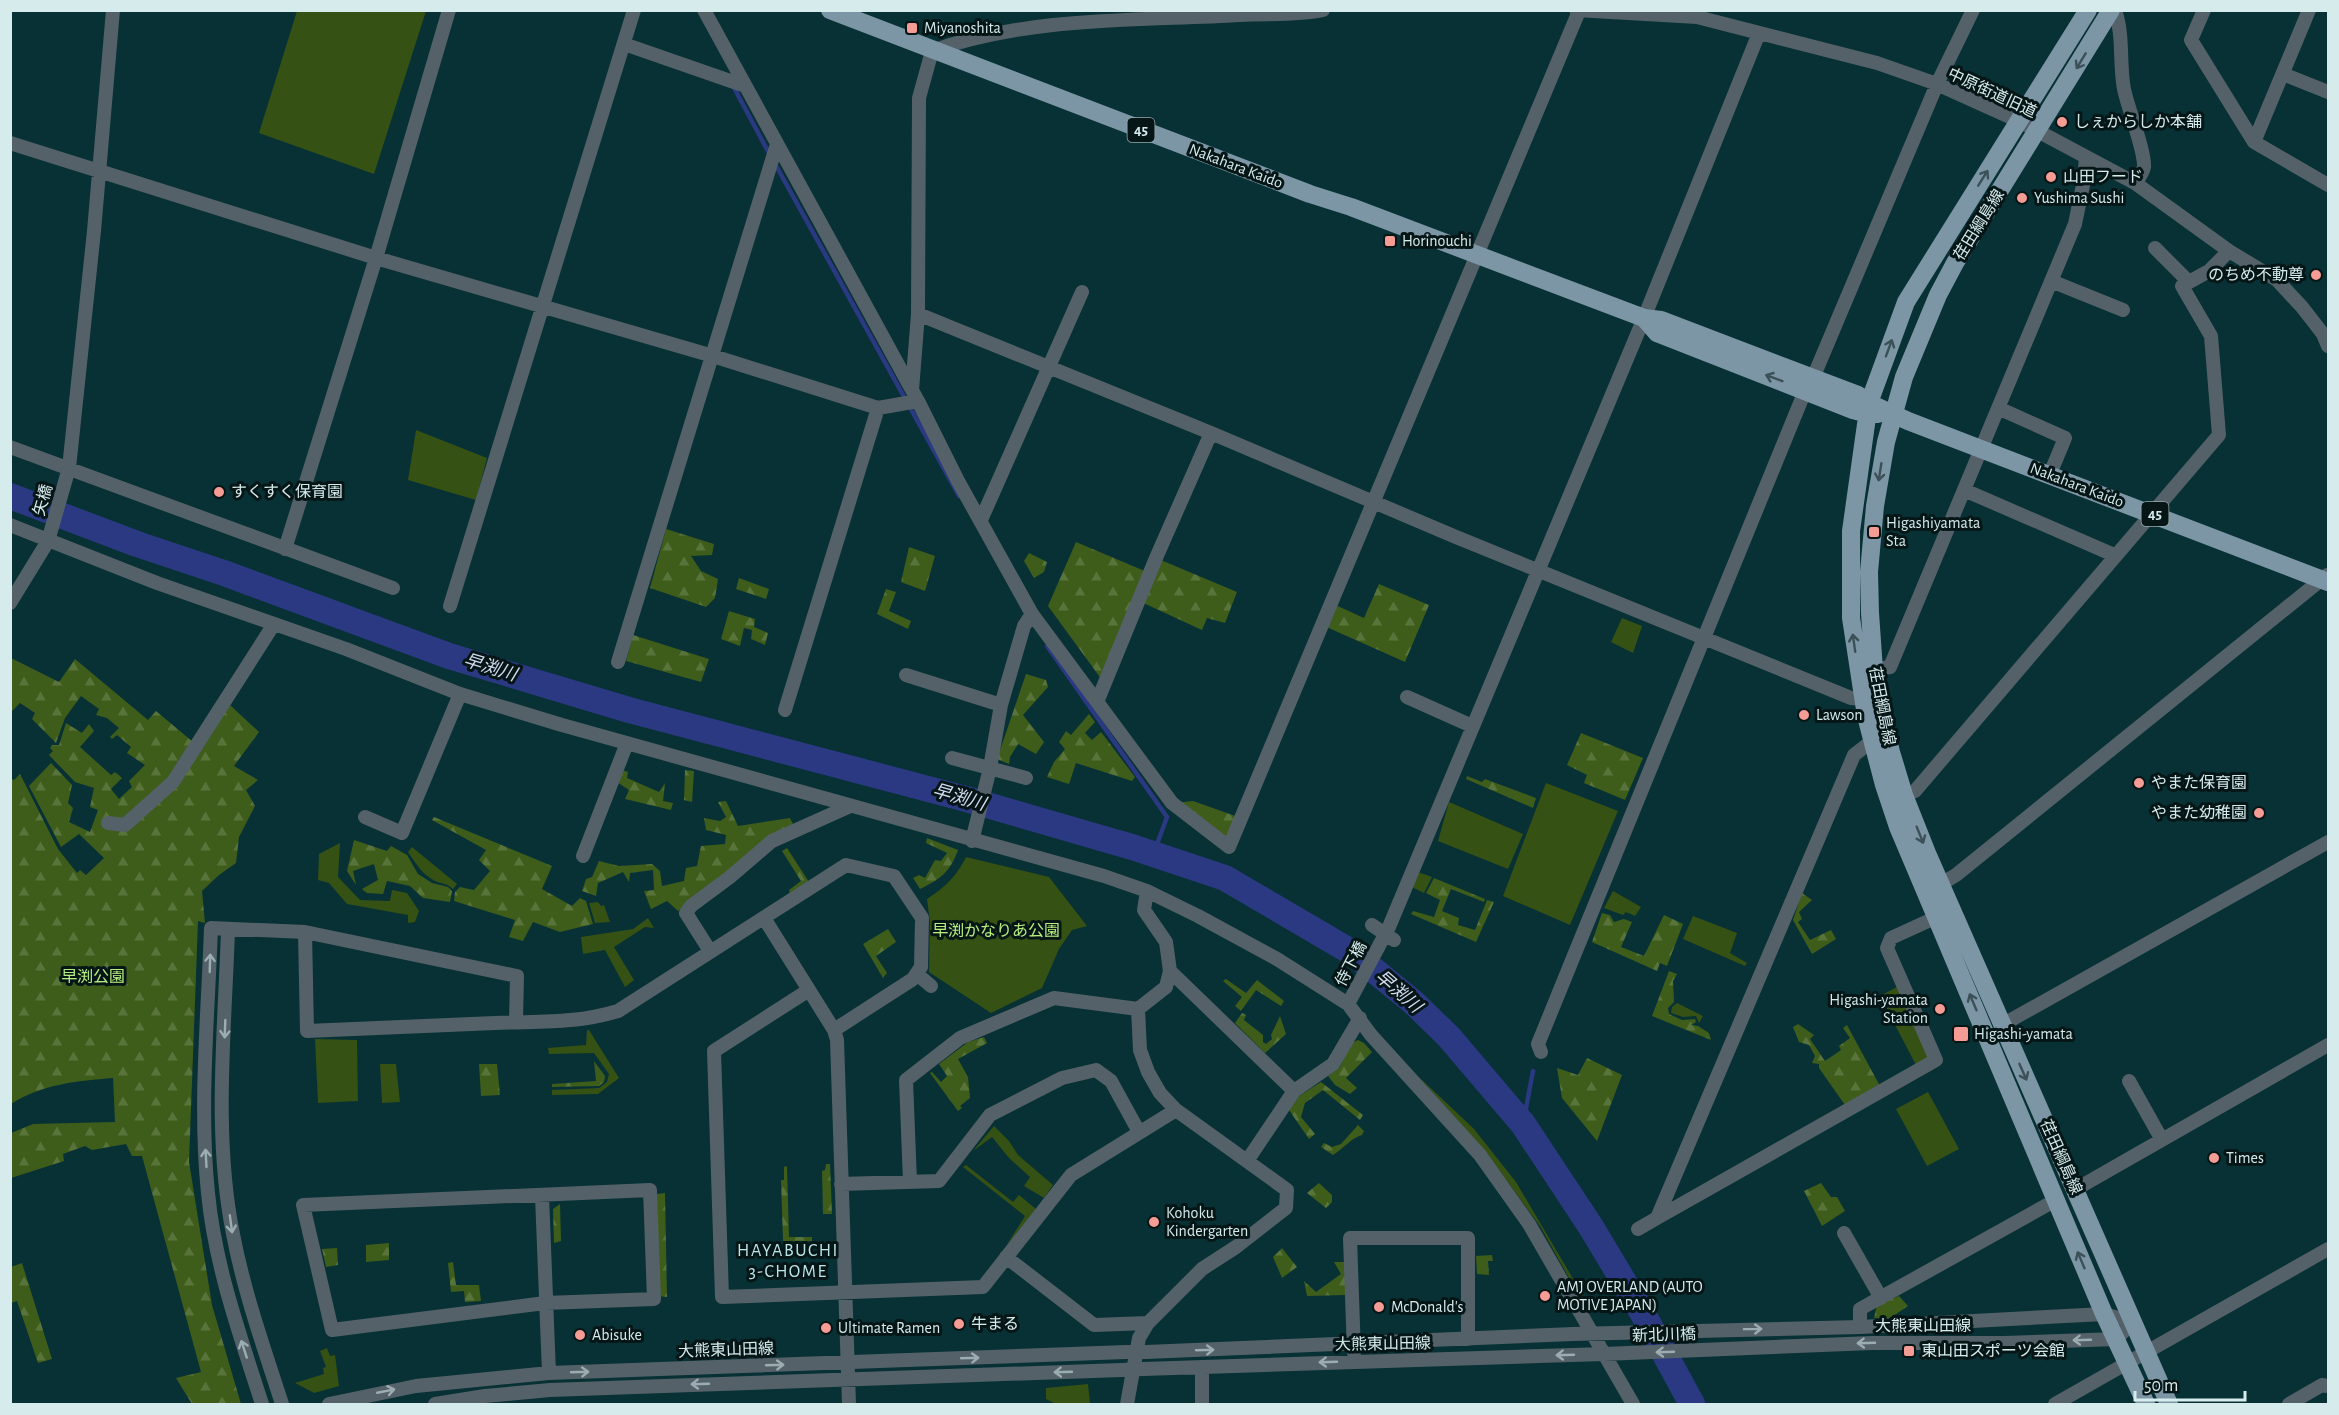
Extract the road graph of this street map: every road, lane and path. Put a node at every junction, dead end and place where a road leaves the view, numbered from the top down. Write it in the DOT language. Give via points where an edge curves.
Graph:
graph roads {
  1 [pos="114,10"];
  2 [pos="449,10"];
  3 [pos="634,10"];
  4 [pos="704,10"];
  5 [pos="1323,10"];
  6 [pos="1973,10"];
  7 [pos="2088,10"];
  8 [pos="2113,10"];
  9 [pos="2204,10"];
  10 [pos="2309,10"];
  11 [pos="832,11"];
  12 [pos="1577,11"];
  13 [pos="1256,12"];
  14 [pos="1699,14"];
  15 [pos="1759,33"];
  16 [pos="624,44"];
  17 [pos="932,51"];
  18 [pos="2283,74"];
  19 [pos="1937,84"];
  20 [pos="745,86"];
  21 [pos="2328,92"];
  22 [pos="2019,121"];
  23 [pos="2037,132"];
  24 [pos="2254,142"];
  25 [pos="10,143"];
  26 [pos="776,146"];
  27 [pos="2086,157"];
  28 [pos="100,170"];
  29 [pos="2135,183"];
  30 [pos="2328,185"];
  31 [pos="2155,248"];
  32 [pos="2229,251"];
  33 [pos="1477,256"];
  34 [pos="376,258"];
  35 [pos="2051,281"];
  36 [pos="2189,282"];
  37 [pos="1082,292"];
  38 [pos="544,307"];
  39 [pos="2123,310"];
  40 [pos="918,314"];
  41 [pos="1644,318"];
  42 [pos="2328,346"];
  43 [pos="713,356"];
  44 [pos="1050,367"];
  45 [pos="1809,385"];
  46 [pos="916,397"];
  47 [pos="878,408"];
  48 [pos="1998,408"];
  49 [pos="1868,409"];
  50 [pos="1892,414"];
  51 [pos="1211,433"];
  52 [pos="10,447"];
  53 [pos="1981,449"];
  54 [pos="69,468"];
  55 [pos="2050,474"];
  56 [pos="1965,490"];
  57 [pos="1374,503"];
  58 [pos="2152,513"];
  59 [pos="981,520"];
  60 [pos="10,525"];
  61 [pos="48,540"];
  62 [pos="285,549"];
  63 [pos="2114,555"];
  64 [pos="1538,571"];
  65 [pos="2326,578"];
  66 [pos="393,588"];
  67 [pos="10,603"];
  68 [pos="450,606"];
  69 [pos="1030,618"];
  70 [pos="274,624"];
  71 [pos="1705,637"];
  72 [pos="618,662"];
  73 [pos="1874,670"];
  74 [pos="906,675"];
  75 [pos="460,694"];
  76 [pos="1407,697"];
  77 [pos="1870,700"];
  78 [pos="1097,702"];
  79 [pos="1001,705"];
  80 [pos="785,710"];
  81 [pos="1472,726"];
  82 [pos="1872,741"];
  83 [pos="627,743"];
  84 [pos="952,758"];
  85 [pos="990,768"];
  86 [pos="1026,778"];
  87 [pos="1904,795"];
  88 [pos="850,806"];
  89 [pos="365,817"];
  90 [pos="108,823"];
  91 [pos="972,841"];
  92 [pos="2328,842"];
  93 [pos="583,856"];
  94 [pos="1941,884"];
  95 [pos="1147,891"];
  96 [pos="1937,917"];
  97 [pos="764,918"];
  98 [pos="1371,925"];
  99 [pos="228,929"];
  100 [pos="305,932"];
  101 [pos="1387,938"];
  102 [pos="710,951"];
  103 [pos="1170,971"];
  104 [pos="917,974"];
  105 [pos="807,986"];
  106 [pos="931,986"];
  107 [pos="1348,1004"];
  108 [pos="1138,1009"];
  109 [pos="1360,1018"];
  110 [pos="516,1022"];
  111 [pos="2002,1025"];
  112 [pos="834,1030"];
  113 [pos="2328,1045"];
  114 [pos="1541,1052"];
  115 [pos="2129,1081"];
  116 [pos="1294,1091"];
  117 [pos="1176,1110"];
  118 [pos="1139,1132"];
  119 [pos="2162,1140"];
  120 [pos="1247,1161"];
  121 [pos="910,1182"];
  122 [pos="841,1184"];
  123 [pos="2076,1189"];
  124 [pos="542,1196"];
  125 [pos="2056,1200"];
  126 [pos="1658,1218"];
  127 [pos="1638,1229"];
  128 [pos="1844,1233"];
  129 [pos="2328,1249"];
  130 [pos="1006,1257"];
  131 [pos="845,1292"];
  132 [pos="1881,1298"];
  133 [pos="545,1303"];
  134 [pos="2104,1314"];
  135 [pos="2133,1322"];
  136 [pos="1148,1323"];
  137 [pos="1860,1327"];
  138 [pos="1694,1331"];
  139 [pos="1591,1334"];
  140 [pos="1611,1334"];
  141 [pos="1468,1339"];
  142 [pos="2116,1339"];
  143 [pos="1354,1344"];
  144 [pos="1706,1350"];
  145 [pos="2146,1352"];
  146 [pos="1624,1353"];
  147 [pos="1604,1354"];
  148 [pos="1355,1361"];
  149 [pos="848,1362"];
  150 [pos="2128,1363"];
  151 [pos="1202,1367"];
  152 [pos="549,1373"];
  153 [pos="848,1380"];
  154 [pos="2328,1386"];
  155 [pos="1132,1398"];
  156 [pos="262,1404"];
  157 [pos="282,1404"];
  158 [pos="329,1404"];
  159 [pos="435,1404"];
  160 [pos="849,1404"];
  161 [pos="1202,1404"];
  162 [pos="1633,1404"];
  163 [pos="2055,1404"];
  164 [pos="2146,1404"];
  165 [pos="2169,1404"];
  166 [pos="2289,1404"];
  1 -- 28 [label="street, 矢橋"];
  2 -- 34 [label="street"];
  3 -- 16 [label="street"];
  4 -- 20 [label="street"];
  5 -- 13 [label="street"];
  6 -- 19 [label="street"];
  7 -- 22 [label="main road, 荏田綱島線"];
  8 -- 23 [label="main road, 荏田綱島線, one-way"];
  8 -- 29 [label="street" via="2119,23 2124,88 2143,156 2144,168"];
  9 -- 24 [label="street" via="2191,40"];
  10 -- 18 [label="street"];
  11 -- 17 [label="main road, Nakahara Kaido / 45"];
  12 -- 14 [label="street, 中原街道旧道"];
  12 -- 33 [label="street"];
  13 -- 17 [label="street" via="1043,26 966,39"];
  14 -- 15 [label="street, 中原街道旧道"];
  15 -- 19 [label="street, 中原街道旧道" via="1877,63"];
  15 -- 41 [label="street, 侍下橋"];
  16 -- 20 [label="street"];
  16 -- 38 [label="street"];
  17 -- 33 [label="main road, Nakahara Kaido / 45"];
  17 -- 40 [label="street" via="919,98"];
  18 -- 21 [label="street"];
  18 -- 24 [label="street"];
  19 -- 22 [label="street, 中原街道旧道"];
  19 -- 45 [label="street"];
  20 -- 26 [label="street"];
  22 -- 23 [label="street, 中原街道旧道"];
  49 -- 22 [label="main road, 荏田綱島線, one-way" via="1906,302"];
  23 -- 27 [label="street, 中原街道旧道"];
  23 -- 50 [label="main road, 荏田綱島線" via="1933,305"];
  24 -- 30 [label="street"];
  25 -- 28 [label="street"];
  26 -- 43 [label="street"];
  26 -- 46 [label="street"];
  27 -- 29 [label="street, 中原街道旧道"];
  27 -- 35 [label="street" via="2075,224"];
  28 -- 34 [label="street"];
  28 -- 54 [label="street, 矢橋"];
  29 -- 32 [label="street, 中原街道旧道"];
  31 -- 36 [label="street"];
  32 -- 36 [label="street" via="2209,271"];
  32 -- 42 [label="street, 中原街道旧道" via="2277,280 2302,306"];
  33 -- 41 [label="main road, Nakahara Kaido / 45"];
  33 -- 57 [label="street"];
  34 -- 38 [label="street"];
  34 -- 62 [label="street"];
  35 -- 39 [label="street"];
  35 -- 48 [label="street"];
  36 -- 58 [label="street" via="2182,286 2211,336 2219,435"];
  37 -- 44 [label="street"];
  38 -- 43 [label="street"];
  38 -- 68 [label="street"];
  40 -- 44 [label="street"];
  40 -- 46 [label="street"];
  41 -- 45 [label="main road, Nakahara Kaido / 45" via="1657,333"];
  41 -- 64 [label="street, 侍下橋"];
  43 -- 47 [label="street"];
  43 -- 72 [label="street"];
  44 -- 51 [label="street"];
  44 -- 59 [label="street"];
  45 -- 49 [label="main road, Nakahara Kaido / 45" via="1858,395"];
  45 -- 71 [label="street"];
  46 -- 47 [label="street"];
  46 -- 59 [label="street"];
  47 -- 80 [label="street"];
  48 -- 53 [label="street"];
  48 -- 55 [label="street" via="2065,438"];
  49 -- 50 [label="main road, Nakahara Kaido / 45"];
  77 -- 49 [label="main road, 荏田綱島線, one-way" via="1851,618 1851,531"];
  50 -- 53 [label="main road, Nakahara Kaido / 45"];
  50 -- 73 [label="main road, 荏田綱島線, one-way" via="1881,465 1871,549 1869,593"];
  51 -- 57 [label="street"];
  51 -- 78 [label="street"];
  52 -- 54 [label="street"];
  53 -- 55 [label="main road, Nakahara Kaido / 45"];
  53 -- 56 [label="street"];
  54 -- 61 [label="street, 矢橋"];
  54 -- 62 [label="street"];
  55 -- 58 [label="main road, Nakahara Kaido / 45"];
  56 -- 63 [label="street"];
  56 -- 73 [label="street" via="1890,667"];
  57 -- 64 [label="street"];
  57 -- 78 [label="street" via="1229,847 1172,803"];
  58 -- 63 [label="street"];
  58 -- 65 [label="main road, Nakahara Kaido / 45"];
  59 -- 69 [label="street"];
  60 -- 61 [label="street"];
  61 -- 67 [label="street, 矢橋"];
  61 -- 70 [label="street"];
  62 -- 66 [label="street"];
  63 -- 87 [label="street" via="1915,791"];
  64 -- 71 [label="street"];
  64 -- 81 [label="street, 侍下橋"];
  65 -- 94 [label="street"];
  69 -- 78 [label="street"];
  69 -- 79 [label="street"];
  70 -- 75 [label="street"];
  70 -- 90 [label="street" via="172,782 125,825"];
  71 -- 77 [label="street" via="1851,699"];
  71 -- 114 [label="street" via="1538,1044"];
  73 -- 77 [label="main road, 荏田綱島線"];
  74 -- 79 [label="street"];
  75 -- 83 [label="street"];
  75 -- 89 [label="street" via="402,833"];
  76 -- 81 [label="street"];
  77 -- 82 [label="main road, 荏田綱島線"];
  77 -- 87 [label="main road, 荏田綱島線"];
  79 -- 85 [label="street"];
  81 -- 101 [label="street, 侍下橋"];
  82 -- 96 [label="main road, 荏田綱島線" via="1898,827"];
  82 -- 126 [label="street" via="1854,755"];
  83 -- 88 [label="street"];
  83 -- 93 [label="street"];
  84 -- 85 [label="street"];
  85 -- 86 [label="street"];
  85 -- 91 [label="street"];
  87 -- 94 [label="main road, 荏田綱島線, one-way"];
  88 -- 91 [label="street"];
  88 -- 102 [label="street" via="772,841 691,906 686,913"];
  91 -- 95 [label="street"];
  92 -- 111 [label="street"];
  94 -- 111 [label="main road, 荏田綱島線"];
  95 -- 103 [label="street" via="1144,910 1166,942"];
  95 -- 107 [label="street" via="1277,959"];
  125 -- 96 [label="main road, 荏田綱島線, one-way"];
  96 -- 126 [label="street" via="1891,938 1887,948 1936,1060"];
  97 -- 102 [label="street"];
  97 -- 104 [label="street" via="846,865 894,876 922,918 921,967"];
  97 -- 105 [label="street"];
  98 -- 101 [label="street"];
  99 -- 100 [label="street"];
  156 -- 99 [label="street, one-way" via="226,1288 208,1192 205,1130 211,928"];
  99 -- 157 [label="street, one-way" via="222,1116 225,1177 232,1232 247,1296"];
  100 -- 110 [label="street" via="517,976"];
  100 -- 110 [label="street" via="308,1031"];
  101 -- 107 [label="street, 侍下橋"];
  102 -- 110 [label="street" via="618,1011 562,1023"];
  103 -- 108 [label="street" via="1166,987"];
  103 -- 116 [label="street"];
  104 -- 106 [label="street"];
  104 -- 112 [label="street"];
  105 -- 112 [label="street"];
  105 -- 131 [label="street" via="714,1051 722,1297"];
  107 -- 109 [label="street"];
  108 -- 117 [label="street" via="1140,1050 1148,1072"];
  108 -- 121 [label="street" via="1054,998 979,1023 906,1080"];
  109 -- 116 [label="street" via="1333,1064"];
  109 -- 139 [label="street" via="1480,1155 1545,1249"];
  111 -- 123 [label="main road, 荏田綱島線, one-way"];
  112 -- 122 [label="street"];
  113 -- 119 [label="street"];
  115 -- 119 [label="street"];
  116 -- 120 [label="street"];
  117 -- 118 [label="street"];
  117 -- 120 [label="street"];
  118 -- 121 [label="street" via="1111,1081 1096,1071 1062,1078 990,1115 939,1181"];
  118 -- 130 [label="street" via="1071,1175"];
  119 -- 123 [label="street"];
  120 -- 136 [label="street" via="1287,1190 1286,1208 1202,1269"];
  121 -- 122 [label="street"];
  122 -- 131 [label="street"];
  123 -- 135 [label="main road, 荏田綱島線"];
  124 -- 133 [label="street"];
  124 -- 133 [label="street" via="650,1190 654,1299"];
  124 -- 133 [label="street" via="303,1205 332,1330"];
  125 -- 132 [label="street"];
  134 -- 125 [label="main road, 荏田綱島線, one-way"];
  126 -- 127 [label="street"];
  128 -- 132 [label="street"];
  129 -- 145 [label="street"];
  130 -- 131 [label="street" via="983,1287"];
  130 -- 136 [label="street" via="1094,1325"];
  131 -- 149 [label="street"];
  132 -- 137 [label="street" via="1860,1309"];
  133 -- 152 [label="street"];
  134 -- 135 [label="street, 大熊東山田線"];
  134 -- 137 [label="street, 大熊東山田線"];
  134 -- 142 [label="main road, 荏田綱島線"];
  135 -- 142 [label="street"];
  135 -- 145 [label="main road, 荏田綱島線"];
  136 -- 155 [label="street" via="1139,1338"];
  138 -- 137 [label="street, 大熊東山田線, one-way"];
  138 -- 140 [label="street, 新北川橋"];
  139 -- 140 [label="street, 大熊東山田線"];
  139 -- 141 [label="street, 大熊東山田線"];
  139 -- 147 [label="street"];
  141 -- 143 [label="street, 大熊東山田線"];
  141 -- 143 [label="street" via="1468,1238 1350,1238"];
  142 -- 144 [label="street, 大熊東山田線, one-way" via="1872,1342"];
  142 -- 150 [label="main road, 荏田綱島線"];
  143 -- 148 [label="street"];
  149 -- 143 [label="street, 大熊東山田線, one-way, bridge"];
  144 -- 146 [label="street, 新北川橋, one-way"];
  145 -- 150 [label="street"];
  145 -- 165 [label="main road, 荏田綱島線"];
  146 -- 147 [label="street, 大熊東山田線"];
  147 -- 148 [label="street, 大熊東山田線, one-way"];
  147 -- 162 [label="street"];
  148 -- 151 [label="street, 大熊東山田線, one-way"];
  152 -- 149 [label="street, 大熊東山田線, one-way"];
  149 -- 153 [label="street"];
  150 -- 163 [label="street"];
  150 -- 164 [label="main road, 荏田綱島線"];
  151 -- 153 [label="street, 大熊東山田線, one-way, bridge"];
  151 -- 161 [label="street"];
  158 -- 152 [label="street, 大熊東山田線, one-way" via="416,1386"];
  153 -- 159 [label="street, 大熊東山田線, one-way" via="550,1390"];
  153 -- 160 [label="street"];
  154 -- 166 [label="street" via="2322,1385"];
}
